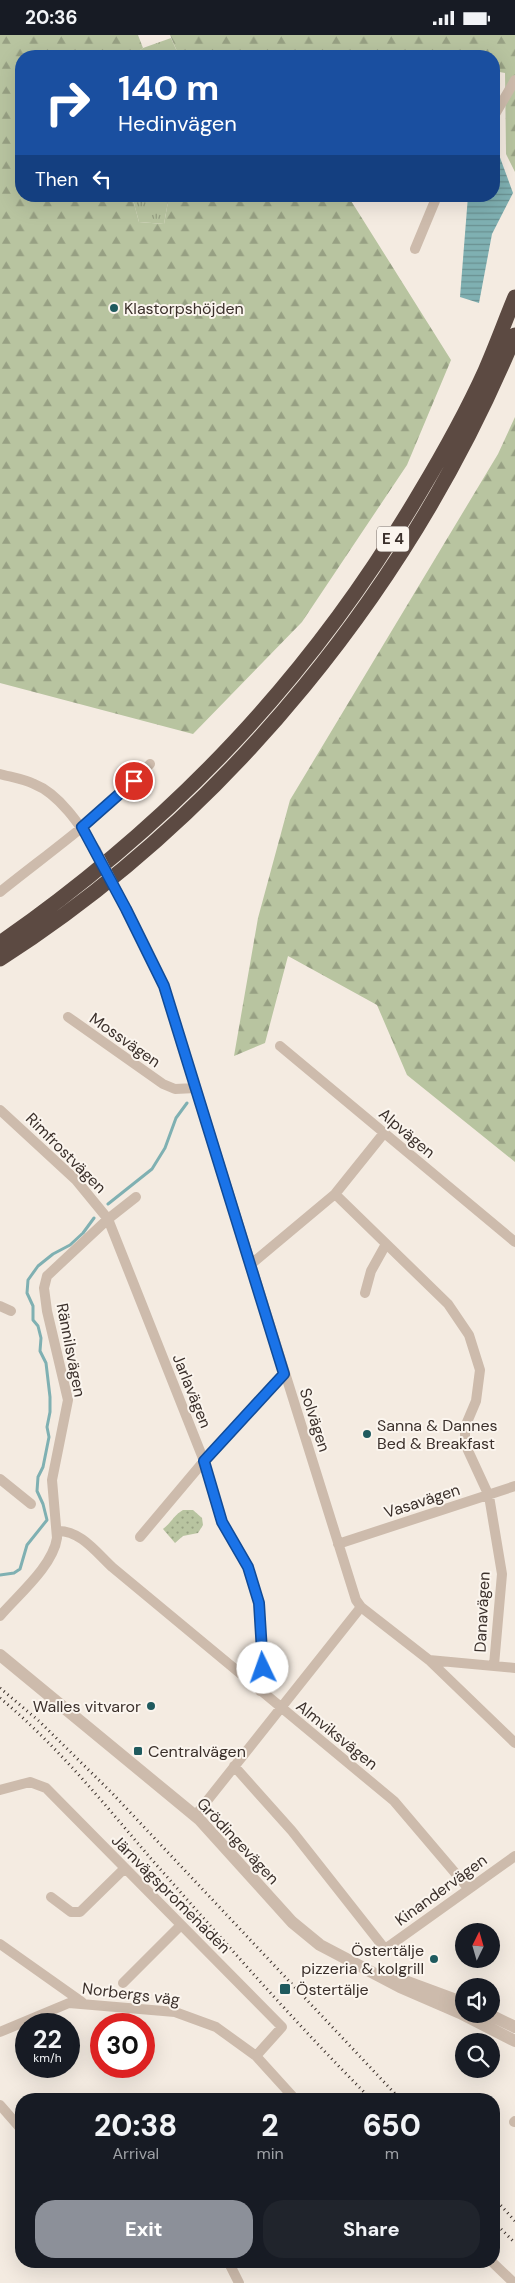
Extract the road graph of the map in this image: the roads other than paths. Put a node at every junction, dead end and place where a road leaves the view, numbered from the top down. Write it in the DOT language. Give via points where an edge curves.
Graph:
graph roads {
  1 [pos="515,80"];
  2 [pos="500,106"];
  3 [pos="435,202"];
  4 [pos="415,249"];
  5 [pos="515,297"];
  6 [pos="515,335"];
  7 [pos="150,764"];
  8 [pos="0,774"];
  9 [pos="82,827"];
  10 [pos="0,892"];
  11 [pos="0,943"];
  12 [pos="0,959"];
  13 [pos="68,1017"];
  14 [pos="280,1046"];
  15 [pos="196,1088"];
  16 [pos="0,1110"];
  17 [pos="384,1133"];
  18 [pos="335,1194"];
  19 [pos="136,1197"];
  20 [pos="108,1219"];
  21 [pos="515,1242"];
  22 [pos="386,1244"];
  23 [pos="250,1265"];
  24 [pos="364,1293"];
  25 [pos="0,1306"];
  26 [pos="11,1311"];
  27 [pos="284,1374"];
  28 [pos="204,1461"];
  29 [pos="0,1479"];
  30 [pos="515,1486"];
  31 [pos="489,1496"];
  32 [pos="31,1504"];
  33 [pos="57,1531"];
  34 [pos="140,1537"];
  35 [pos="338,1544"];
  36 [pos="361,1607"];
  37 [pos="0,1616"];
  38 [pos="0,1655"];
  39 [pos="429,1661"];
  40 [pos="494,1665"];
  41 [pos="515,1668"];
  42 [pos="260,1691"];
  43 [pos="280,1708"];
  44 [pos="515,1743"];
  45 [pos="234,1766"];
  46 [pos="0,1790"];
  47 [pos="195,1816"];
  48 [pos="515,1856"];
  49 [pos="125,1868"];
  50 [pos="468,1888"];
  51 [pos="51,1897"];
  52 [pos="182,1925"];
  53 [pos="0,1944"];
  54 [pos="363,1967"];
  55 [pos="124,1983"];
  56 [pos="455,1999"];
  57 [pos="82,2003"];
  58 [pos="500,2020"];
  59 [pos="515,2027"];
  60 [pos="0,2032"];
  61 [pos="515,2041"];
  62 [pos="256,2056"];
  63 [pos="289,2093"];
  64 [pos="0,2105"];
  65 [pos="15,2122"];
  66 [pos="232,2268"];
  67 [pos="499,2268"];
  68 [pos="239,2283"];
  69 [pos="514,2283"];
  1 -- 2 [label="street"];
  3 -- 4 [label="street"];
  5 -- 11 [label="highway, E 4" via="484,371 441,456 392,540 330,630 266,709 192,787 126,846"];
  6 -- 12 [label="highway, E 4" via="498,376 453,463 403,550 339,643 274,721 202,798 139,857 35,937"];
  7 -- 9 [label="street" via="127,789"];
  8 -- 9 [label="street, Solvägen" via="36,784 59,801"];
  9 -- 10 [label="street"];
  9 -- 15 [label="street, Solvägen, bridge" via="164,986"];
  13 -- 15 [label="street, Mossvägen" via="163,1084 175,1089"];
  14 -- 17 [label="street, Alpvägen"];
  15 -- 23 [label="street, Solvägen"];
  16 -- 20 [label="street, Rimfrostvägen" via="76,1180"];
  17 -- 18 [label="street"];
  17 -- 21 [label="street, Alpvägen"];
  18 -- 22 [label="street, Danavägen"];
  18 -- 23 [label="street"];
  19 -- 20 [label="street, Rännilsvägen"];
  20 -- 28 [label="street, Jarlavägen"];
  20 -- 33 [label="street, Rännilsvägen" via="47,1276 44,1289 68,1400 52,1480"];
  22 -- 24 [label="street" via="371,1271"];
  22 -- 31 [label="street, Danavägen" via="448,1304 469,1335 480,1370 476,1401 465,1427 465,1444"];
  23 -- 27 [label="street, Solvägen"];
  25 -- 26 [label="street"];
  27 -- 28 [label="street"];
  27 -- 35 [label="street, Solvägen"];
  28 -- 34 [label="street"];
  28 -- 42 [label="street, Jarlavägen" via="222,1522 248,1567 259,1603 263,1668"];
  29 -- 32 [label="street"];
  30 -- 31 [label="street, Vasavägen"];
  31 -- 35 [label="street, Vasavägen"];
  31 -- 40 [label="street, Danavägen" via="502,1574"];
  33 -- 37 [label="street, Rännilsvägen" via="53,1554"];
  33 -- 42 [label="street, Almviksvägen" via="66,1530 79,1536"];
  35 -- 36 [label="street, Solvägen"];
  36 -- 39 [label="street, Solvägen"];
  36 -- 43 [label="street"];
  38 -- 47 [label="street, Grödingevägen"];
  39 -- 40 [label="street"];
  39 -- 44 [label="street, Solvägen"];
  40 -- 41 [label="street"];
  42 -- 43 [label="street, Almviksvägen"];
  43 -- 45 [label="street"];
  43 -- 50 [label="street, Almviksvägen" via="394,1801"];
  45 -- 47 [label="street"];
  45 -- 50 [label="street, Kinandervägen" via="292,1831 385,1949"];
  46 -- 49 [label="street, Järnvägspromenaden" via="30,1782 46,1788"];
  47 -- 54 [label="street, Grödingevägen" via="292,1922 320,1945"];
  48 -- 50 [label="street, Kinandervägen"];
  49 -- 51 [label="street" via="80,1912 71,1913"];
  49 -- 52 [label="street, Järnvägspromenaden"];
  52 -- 55 [label="street"];
  52 -- 62 [label="street, Järnvägspromenaden" via="282,2027"];
  53 -- 57 [label="street"];
  54 -- 56 [label="street, Grödingevägen"];
  54 -- 61 [label="street, Grödingevägen"];
  57 -- 60 [label="street, Norbergs väg" via="69,2003"];
  57 -- 62 [label="street, Norbergs väg" via="175,2012 216,2027"];
  58 -- 59 [label="street"];
  62 -- 63 [label="street, Norbergs väg"];
  64 -- 65 [label="street"];
  66 -- 68 [label="street"];
  67 -- 69 [label="street"];
}
